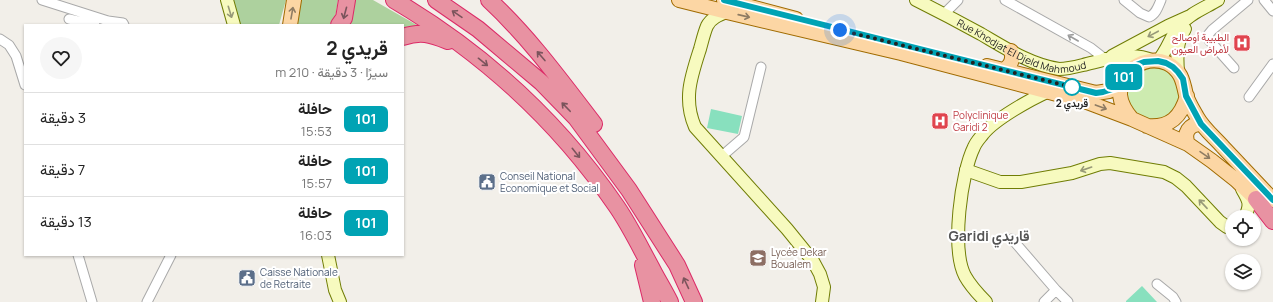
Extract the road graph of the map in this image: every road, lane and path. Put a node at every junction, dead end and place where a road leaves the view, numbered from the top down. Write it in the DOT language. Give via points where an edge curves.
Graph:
graph roads {
  1 [pos="42,0"];
  2 [pos="226,0"];
  3 [pos="294,0"];
  4 [pos="347,0"];
  5 [pos="394,0"];
  6 [pos="436,0"];
  7 [pos="489,0"];
  8 [pos="679,0"];
  9 [pos="916,0"];
  10 [pos="958,0"];
  11 [pos="1005,0"];
  12 [pos="1124,0"];
  13 [pos="1161,0"];
  14 [pos="1248,0"];
  15 [pos="1264,0"];
  16 [pos="1215,2"];
  17 [pos="694,4"];
  18 [pos="725,6"];
  19 [pos="1273,11"];
  20 [pos="944,14"];
  21 [pos="1188,17"];
  22 [pos="69,19"];
  23 [pos="91,24"];
  24 [pos="124,24"];
  25 [pos="234,24"];
  26 [pos="290,24"];
  27 [pos="340,24"];
  28 [pos="707,26"];
  29 [pos="404,37"];
  30 [pos="0,39"];
  31 [pos="465,47"];
  32 [pos="1011,51"];
  33 [pos="1106,59"];
  34 [pos="1155,61"];
  35 [pos="1273,64"];
  36 [pos="761,67"];
  37 [pos="1234,68"];
  38 [pos="1003,70"];
  39 [pos="1178,72"];
  40 [pos="1123,81"];
  41 [pos="24,82"];
  42 [pos="1018,84"];
  43 [pos="1049,91"];
  44 [pos="1186,96"];
  45 [pos="1249,97"];
  46 [pos="1023,104"];
  47 [pos="1132,119"];
  48 [pos="1201,124"];
  49 [pos="1145,126"];
  50 [pos="1188,144"];
  51 [pos="722,156"];
  52 [pos="966,170"];
  53 [pos="1236,180"];
  54 [pos="1256,199"];
  55 [pos="1273,200"];
  56 [pos="1248,210"];
  57 [pos="1273,216"];
  58 [pos="1273,221"];
  59 [pos="1225,226"];
  60 [pos="636,238"];
  61 [pos="1012,239"];
  62 [pos="78,256"];
  63 [pos="170,256"];
  64 [pos="328,256"];
  65 [pos="677,264"];
  66 [pos="1156,284"];
  67 [pos="1056,290"];
  68 [pos="92,302"];
  69 [pos="147,302"];
  70 [pos="340,302"];
  71 [pos="652,302"];
  72 [pos="670,302"];
  73 [pos="694,302"];
  74 [pos="822,302"];
  75 [pos="986,302"];
  76 [pos="1044,302"];
  77 [pos="1068,302"];
  78 [pos="1176,302"];
  1 -- 24 [label="street"];
  2 -- 25 [label="street, one-way"];
  26 -- 3 [label="main road, one-way"];
  4 -- 27 [label="highway, one-way" via="344,18"];
  5 -- 31 [label="highway"];
  65 -- 6 [label="highway, one-way" via="576,118 541,82 478,29"];
  65 -- 7 [label="highway, one-way" via="644,202 596,127 547,63 503,12"];
  8 -- 17 [label="main road"];
  9 -- 20 [label="street, Rue Khodjat El Djeld Mahmoud"];
  10 -- 20 [label="street"];
  33 -- 11 [label="street, one-way"];
  12 -- 13 [label="street" via="1149,17"];
  14 -- 37 [label="street" via="1208,35 1209,40"];
  15 -- 19 [label="street"];
  16 -- 21 [label="street"];
  16 -- 39 [label="street" via="1190,22 1183,33 1177,49"];
  17 -- 18 [label="main road"];
  17 -- 28 [label="street" via="703,13"];
  18 -- 28 [label="street"];
  18 -- 38 [label="main road"];
  18 -- 42 [label="main road, one-way"];
  20 -- 32 [label="street, Rue Khodjat El Djeld Mahmoud"];
  21 -- 33 [label="street, one-way"];
  21 -- 34 [label="street" via="1178,27 1166,51"];
  22 -- 23 [label="street"];
  28 -- 51 [label="street" via="689,89 690,116 695,127"];
  29 -- 31 [label="highway" via="414,33 429,34"];
  30 -- 41 [label="street" via="9,45 16,56"];
  31 -- 60 [label="highway, one-way" via="508,82 565,140 617,207"];
  32 -- 33 [label="street, Rue Khodjat El Djeld Mahmoud" via="1046,66 1061,69"];
  32 -- 38 [label="main road" via="1010,64"];
  33 -- 34 [label="street" via="1140,57"];
  33 -- 40 [label="street" via="1118,68"];
  34 -- 39 [label="main road" via="1166,63"];
  34 -- 40 [label="main road" via="1136,65"];
  35 -- 45 [label="street"];
  36 -- 51 [label="street" via="744,138"];
  38 -- 40 [label="main road" via="1096,93 1109,91"];
  39 -- 44 [label="main road" via="1184,83"];
  40 -- 47 [label="main road" via="1120,94 1122,103"];
  42 -- 43 [label="main road"];
  42 -- 46 [label="street"];
  43 -- 46 [label="street"];
  43 -- 47 [label="main road, one-way"];
  44 -- 48 [label="main road"];
  44 -- 49 [label="main road" via="1184,108 1167,124"];
  46 -- 52 [label="street" via="984,133 974,146"];
  47 -- 49 [label="main road"];
  48 -- 50 [label="main road" via="1194,125 1188,130"];
  48 -- 55 [label="main road"];
  49 -- 50 [label="main road"];
  50 -- 53 [label="main road, one-way"];
  51 -- 74 [label="street" via="813,261 824,287"];
  59 -- 52 [label="street, one-way" via="1186,186 1164,172 1110,163 1021,182 1000,182"];
  52 -- 75 [label="street" via="959,211 959,251 965,275"];
  53 -- 54 [label="main road"];
  53 -- 56 [label="street" via="1249,202"];
  54 -- 57 [label="main road"];
  54 -- 58 [label="highway"];
  60 -- 71 [label="highway"];
  60 -- 72 [label="highway"];
  61 -- 67 [label="street"];
  62 -- 68 [label="street"];
  63 -- 69 [label="street"];
  64 -- 70 [label="street"];
  73 -- 65 [label="highway, one-way"];
  66 -- 78 [label="street"];
  67 -- 76 [label="street"];
  67 -- 77 [label="street"];
}
